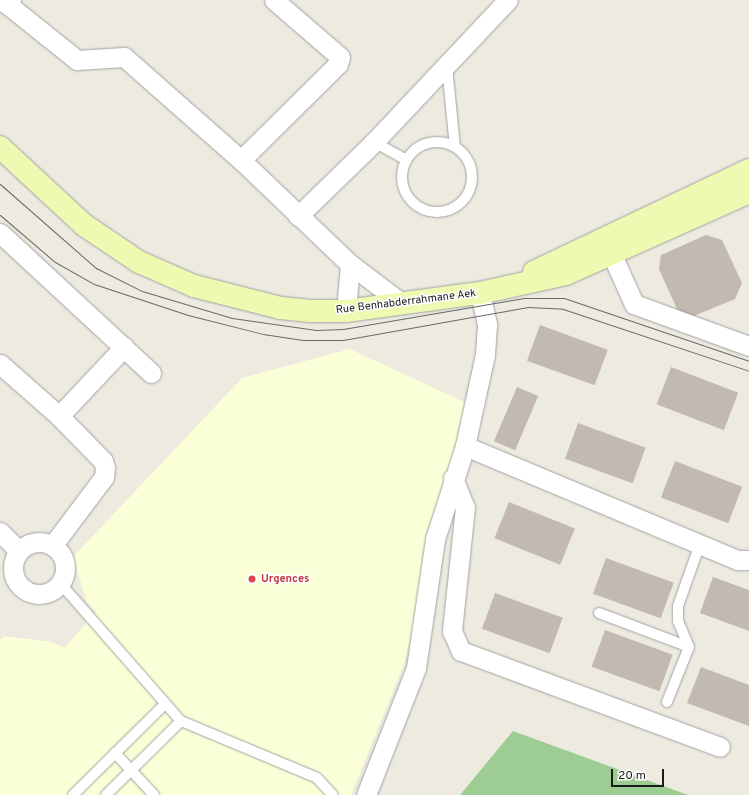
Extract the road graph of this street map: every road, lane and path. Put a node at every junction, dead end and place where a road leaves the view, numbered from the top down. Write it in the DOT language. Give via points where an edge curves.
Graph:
graph roads {
  1 [pos="274,0"];
  2 [pos="508,0"];
  3 [pos="7,1"];
  4 [pos="446,67"];
  5 [pos="374,142"];
  6 [pos="0,147"];
  7 [pos="455,147"];
  8 [pos="241,160"];
  9 [pos="406,160"];
  10 [pos="749,170"];
  11 [pos="749,192"];
  12 [pos="298,216"];
  13 [pos="0,233"];
  14 [pos="612,255"];
  15 [pos="350,264"];
  16 [pos="502,287"];
  17 [pos="480,292"];
  18 [pos="400,302"];
  19 [pos="346,311"];
  20 [pos="749,346"];
  21 [pos="124,347"];
  22 [pos="0,364"];
  23 [pos="151,373"];
  24 [pos="59,416"];
  25 [pos="465,446"];
  26 [pos="453,478"];
  27 [pos="0,532"];
  28 [pos="700,544"];
  29 [pos="52,546"];
  30 [pos="19,551"];
  31 [pos="745,564"];
  32 [pos="60,583"];
  33 [pos="599,614"];
  34 [pos="689,647"];
  35 [pos="667,702"];
  36 [pos="164,705"];
  37 [pos="181,721"];
  38 [pos="720,747"];
  39 [pos="115,753"];
  40 [pos="131,770"];
  41 [pos="73,795"];
  42 [pos="106,795"];
  43 [pos="154,795"];
  44 [pos="333,795"];
  45 [pos="366,795"];
  1 -- 8 [label="street" via="340,57 338,64"];
  2 -- 4 [label="street"];
  3 -- 8 [label="street" via="77,60 124,57"];
  4 -- 5 [label="street"];
  4 -- 7 [label="lane"];
  5 -- 9 [label="lane"];
  5 -- 12 [label="street"];
  6 -- 19 [label="main road, Rue Benhabderrahmane Aek" via="101,238 169,277 281,308"];
  7 -- 9 [label="lane" via="434,142 413,151"];
  7 -- 9 [label="lane" via="470,165 470,189 455,208 444,212 431,212 412,202 402,182"];
  8 -- 12 [label="street"];
  10 -- 16 [label="main road, Rue Benhabderrahmane Aek"];
  11 -- 14 [label="main road, Rue Benhabderrahmane Aek"];
  12 -- 15 [label="street"];
  13 -- 21 [label="street"];
  14 -- 16 [label="main road, Rue Benhabderrahmane Aek" via="566,274"];
  14 -- 20 [label="street" via="634,304"];
  15 -- 18 [label="street"];
  15 -- 19 [label="street"];
  16 -- 17 [label="main road, Rue Benhabderrahmane Aek"];
  17 -- 18 [label="main road, Rue Benhabderrahmane Aek"];
  17 -- 25 [label="street" via="487,324 485,354"];
  18 -- 19 [label="main road, Rue Benhabderrahmane Aek"];
  21 -- 23 [label="street"];
  21 -- 24 [label="street"];
  22 -- 24 [label="street"];
  24 -- 29 [label="street" via="103,462 105,468 104,477"];
  25 -- 26 [label="street"];
  25 -- 28 [label="street"];
  26 -- 38 [label="street" via="465,507 452,631 461,651"];
  26 -- 45 [label="street" via="435,539 416,668"];
  27 -- 30 [label="street"];
  28 -- 31 [label="street"];
  28 -- 34 [label="lane" via="678,606 678,621"];
  29 -- 30 [label="street" via="35,543"];
  29 -- 32 [label="street" via="64,563"];
  30 -- 32 [label="street" via="13,571 23,589 43,594"];
  32 -- 36 [label="lane"];
  33 -- 34 [label="lane"];
  34 -- 35 [label="lane"];
  36 -- 37 [label="lane"];
  36 -- 39 [label="lane"];
  37 -- 40 [label="lane"];
  37 -- 44 [label="lane" via="317,778"];
  39 -- 40 [label="lane"];
  39 -- 41 [label="lane"];
  40 -- 42 [label="lane"];
  40 -- 43 [label="lane"];
}
